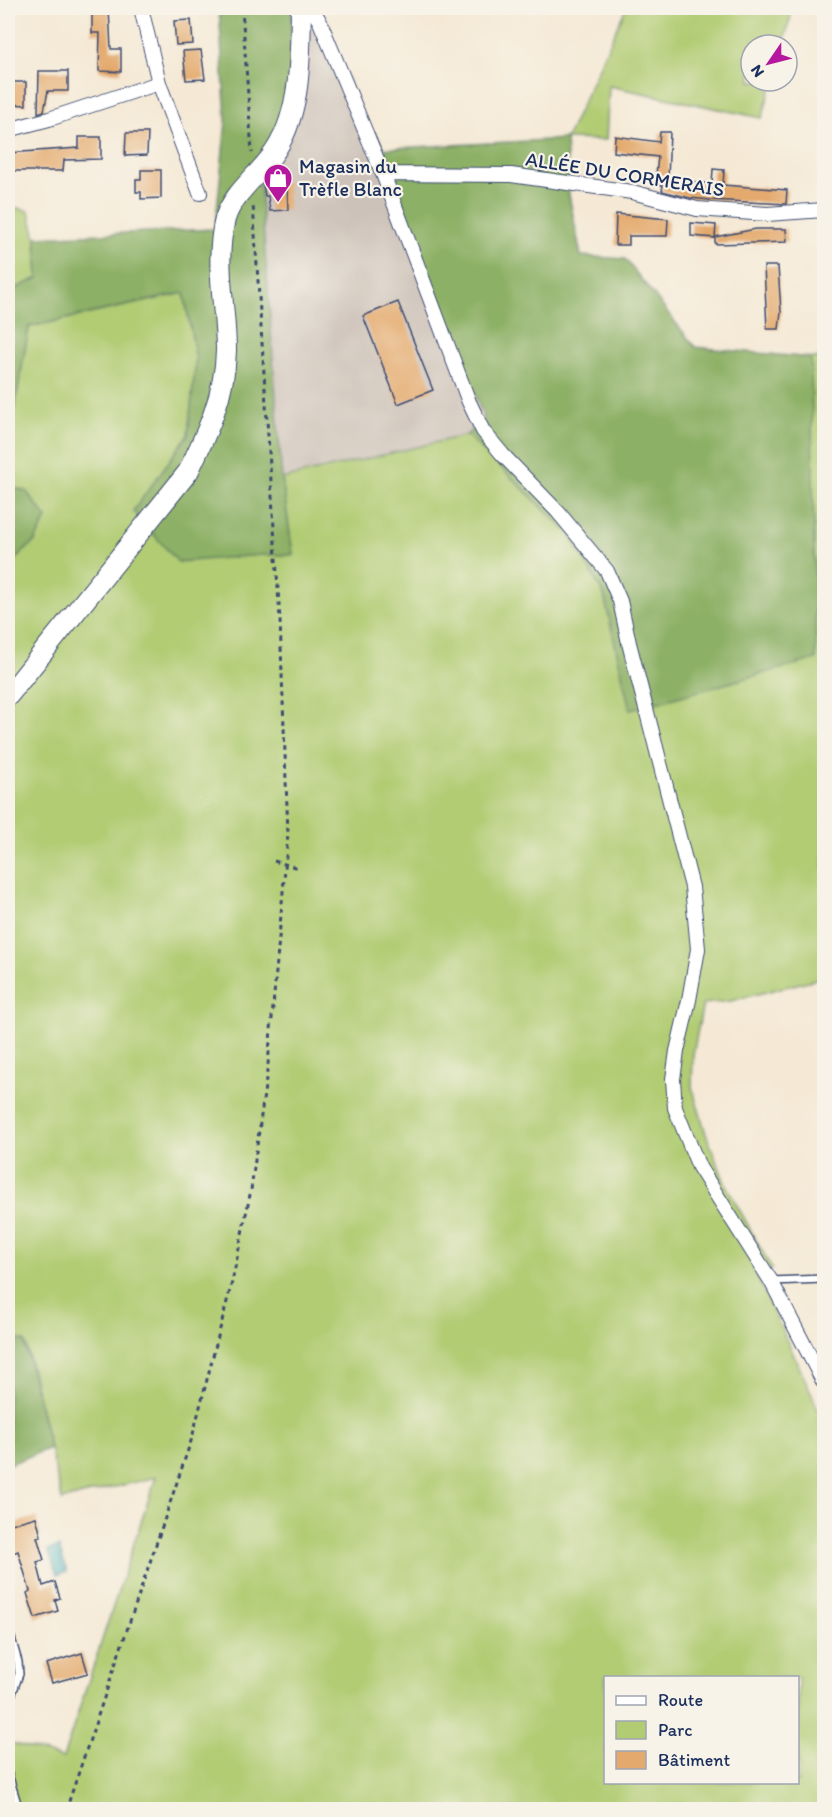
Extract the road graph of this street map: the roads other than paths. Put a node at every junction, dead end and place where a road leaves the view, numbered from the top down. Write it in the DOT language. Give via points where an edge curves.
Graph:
graph roads {
  1 [pos="141,8"];
  2 [pos="302,8"];
  3 [pos="312,8"];
  4 [pos="159,83"];
  5 [pos="8,130"];
  6 [pos="383,174"];
  7 [pos="200,193"];
  8 [pos="825,210"];
  9 [pos="8,696"];
  10 [pos="825,1279"];
  11 [pos="771,1281"];
  12 [pos="825,1383"];
  13 [pos="8,1628"];
  14 [pos="8,1704"];
  15 [pos="8,1774"];
  16 [pos="19,1809"];
  1 -- 4 [label="street"];
  2 -- 9 [label="street" via="298,84 290,120 278,146 226,216 222,236 226,352 221,393 208,433 188,472"];
  3 -- 6 [label="street"];
  4 -- 5 [label="street"];
  4 -- 7 [label="street"];
  6 -- 8 [label="street, ALLÉE DU CORMERAIS" via="511,175 632,192 697,209 767,214"];
  6 -- 11 [label="street" via="436,320 483,431 600,562 620,601 692,887 698,949 677,1051 673,1079 675,1108 699,1167"];
  10 -- 11 [label="lane"];
  11 -- 12 [label="street"];
  13 -- 14 [label="lane" via="19,1674"];
  15 -- 16 [label="lane"];
}
